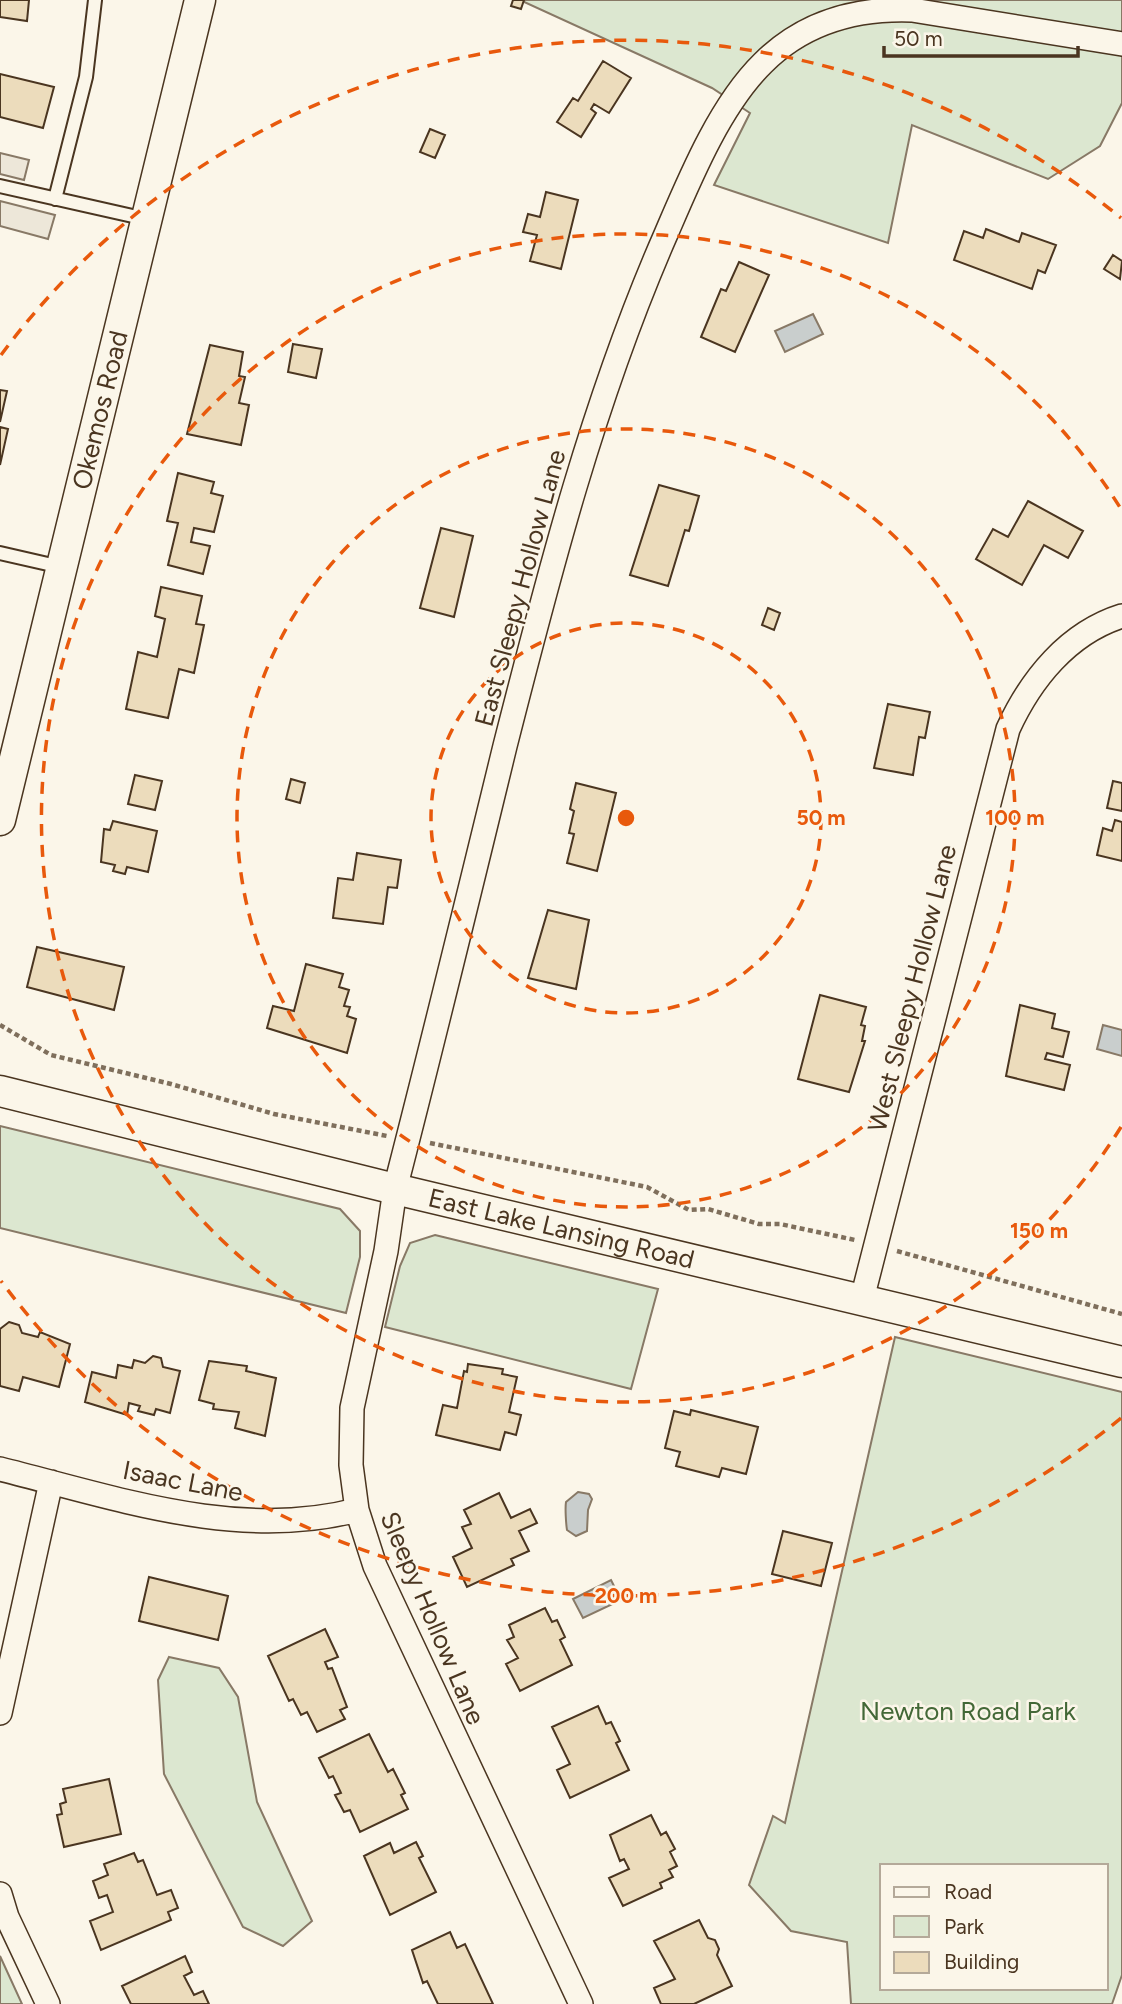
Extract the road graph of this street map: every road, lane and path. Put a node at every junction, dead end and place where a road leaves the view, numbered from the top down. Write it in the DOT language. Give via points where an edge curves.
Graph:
graph roads {
  1 [pos="94,0"];
  2 [pos="200,0"];
  3 [pos="1122,44"];
  4 [pos="0,186"];
  5 [pos="55,200"];
  6 [pos="146,219"];
  7 [pos="0,553"];
  8 [pos="61,567"];
  9 [pos="1122,616"];
  10 [pos="2,804"];
  11 [pos="0,1025"];
  12 [pos="0,1091"];
  13 [pos="408,1139"];
  14 [pos="395,1189"];
  15 [pos="877,1245"];
  16 [pos="862,1299"];
  17 [pos="1122,1314"];
  18 [pos="1122,1362"];
  19 [pos="0,1469"];
  20 [pos="51,1482"];
  21 [pos="357,1510"];
  22 [pos="0,1713"];
  23 [pos="0,1894"];
  24 [pos="48,2004"];
  25 [pos="581,2004"];
  1 -- 5 [label="lane" via="86,77"];
  2 -- 6 [label="street, Okemos Road"];
  3 -- 13 [label="street, East Sleepy Hollow Lane" via="886,9 841,16 789,41 761,64 734,100 674,215 621,345 570,503"];
  4 -- 5 [label="lane"];
  5 -- 6 [label="lane"];
  6 -- 8 [label="street, Okemos Road"];
  7 -- 8 [label="lane"];
  8 -- 10 [label="street, Okemos Road"];
  9 -- 15 [label="street, West Sleepy Hollow Lane" via="1085,633 1046,667 1008,729"];
  11 -- 13 [label="path" via="51,1055 322,1126"];
  12 -- 14 [label="street, East Lake Lansing Road"];
  13 -- 14 [label="street, East Sleepy Hollow Lane"];
  13 -- 15 [label="path" via="647,1188 689,1210 722,1212 759,1224 780,1224"];
  14 -- 16 [label="street, East Lake Lansing Road"];
  14 -- 21 [label="street, Sleepy Hollow Lane" via="352,1408 351,1465"];
  15 -- 16 [label="street, West Sleepy Hollow Lane"];
  15 -- 17 [label="path"];
  16 -- 18 [label="street, East Lake Lansing Road"];
  19 -- 20 [label="street, Isaac Lane"];
  20 -- 21 [label="street, Isaac Lane" via="225,1521 325,1519"];
  20 -- 22 [label="street"];
  21 -- 25 [label="street, Sleepy Hollow Lane" via="398,1621"];
  23 -- 24 [label="street"];
}
